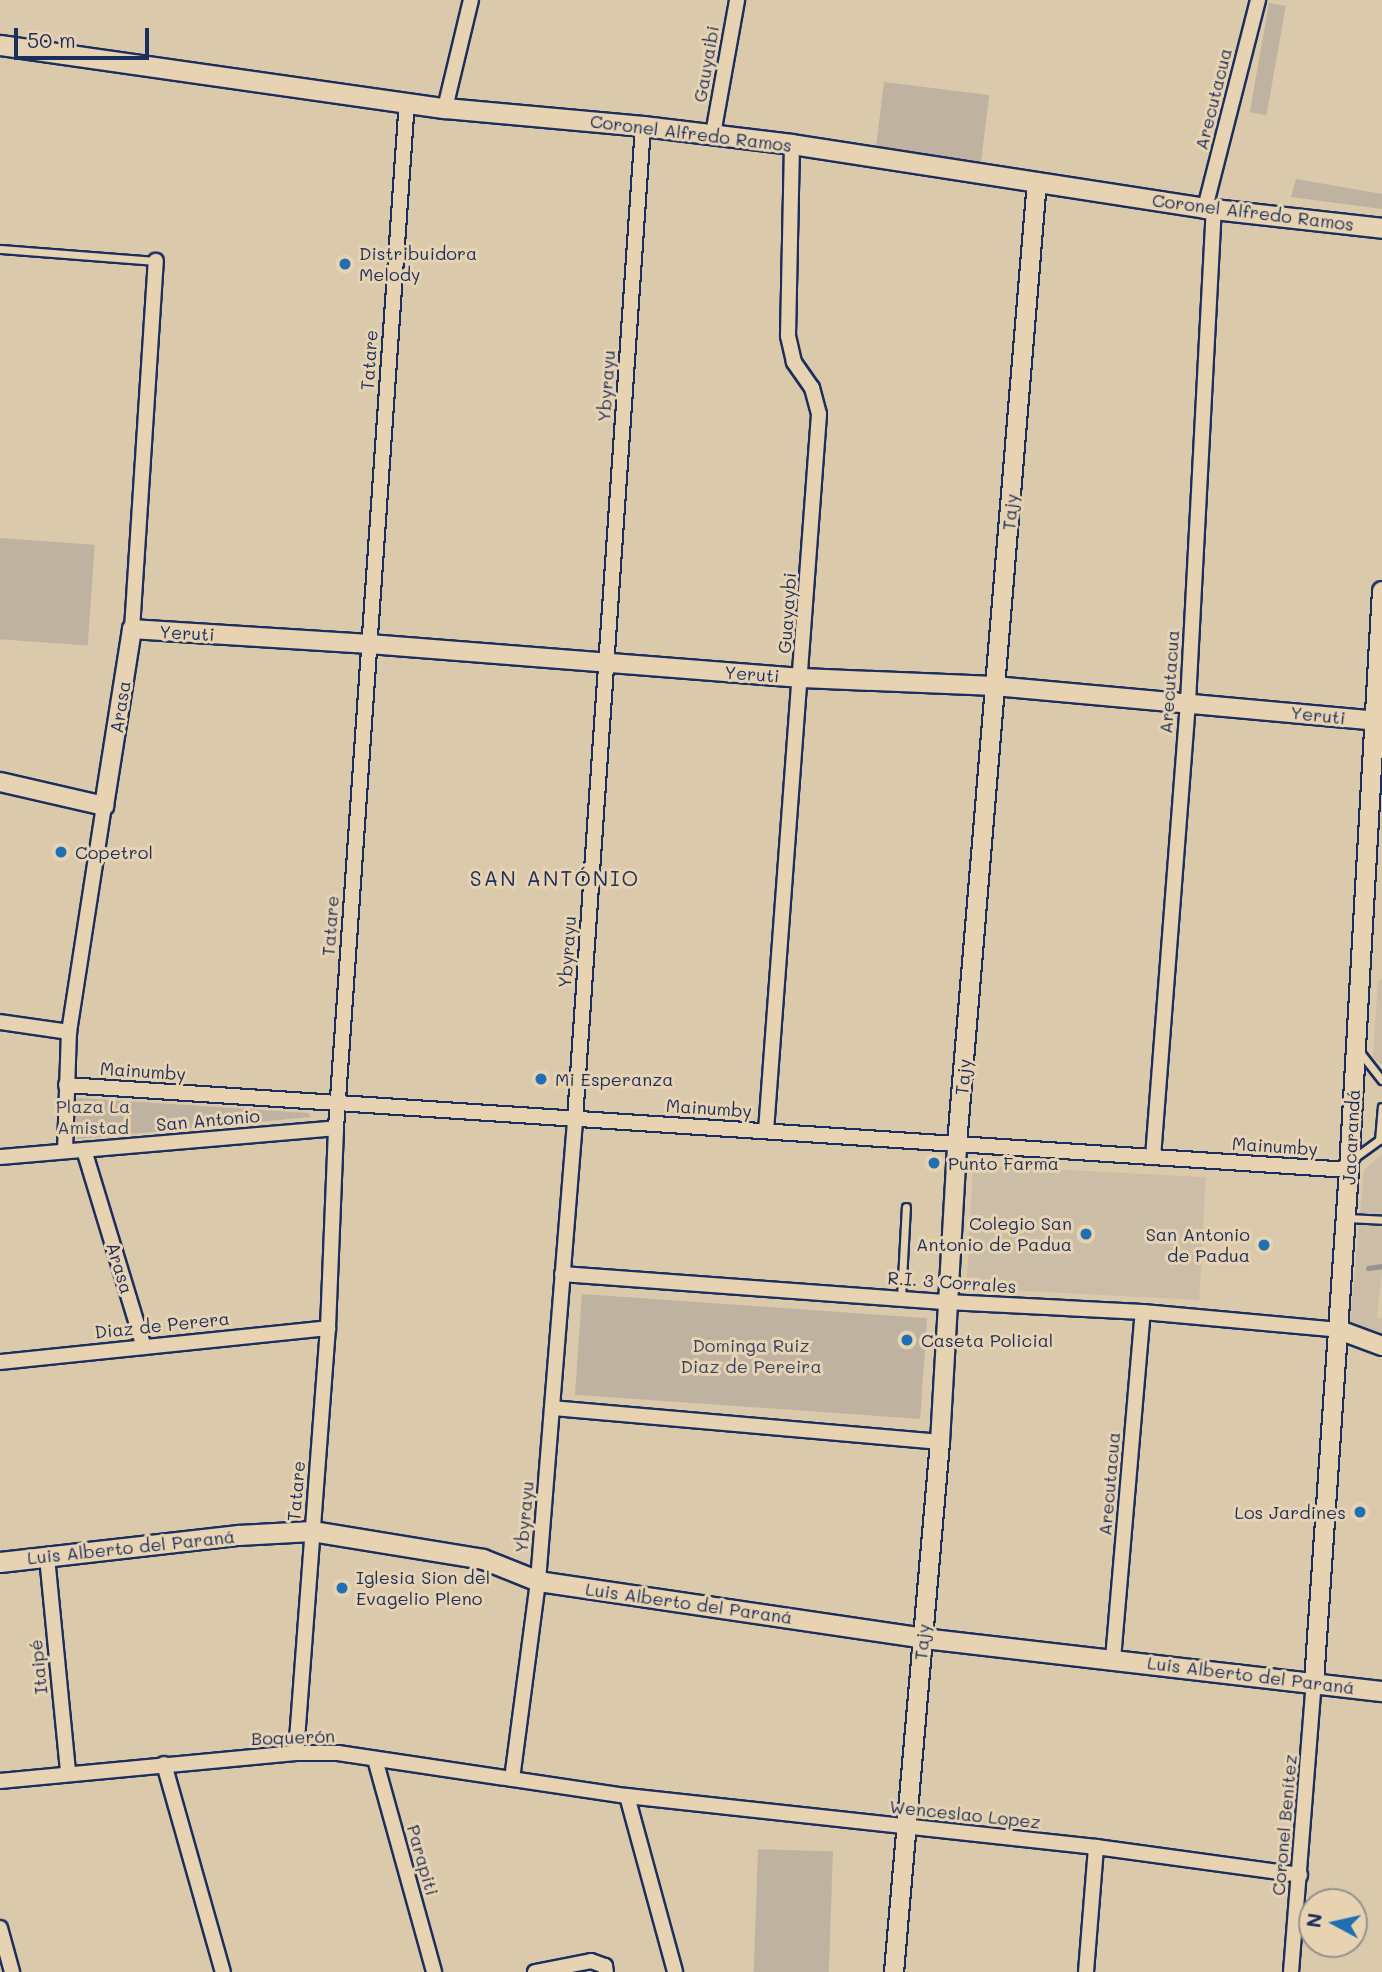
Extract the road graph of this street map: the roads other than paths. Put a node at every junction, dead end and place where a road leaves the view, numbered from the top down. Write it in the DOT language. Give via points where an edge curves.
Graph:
graph roads {
  1 [pos="471,0"];
  2 [pos="737,0"];
  3 [pos="1258,0"];
  4 [pos="0,45"];
  5 [pos="407,101"];
  6 [pos="445,108"];
  7 [pos="643,126"];
  8 [pos="713,134"];
  9 [pos="792,144"];
  10 [pos="1037,182"];
  11 [pos="1210,208"];
  12 [pos="1382,228"];
  13 [pos="0,249"];
  14 [pos="156,261"];
  15 [pos="1382,591"];
  16 [pos="132,629"];
  17 [pos="369,644"];
  18 [pos="606,664"];
  19 [pos="802,678"];
  20 [pos="995,687"];
  21 [pos="1378,700"];
  22 [pos="1188,702"];
  23 [pos="1372,720"];
  24 [pos="0,782"];
  25 [pos="104,806"];
  26 [pos="0,1022"];
  27 [pos="69,1032"];
  28 [pos="1356,1048"];
  29 [pos="1382,1080"];
  30 [pos="66,1085"];
  31 [pos="338,1103"];
  32 [pos="1382,1107"];
  33 [pos="575,1119"];
  34 [pos="336,1128"];
  35 [pos="766,1131"];
  36 [pos="957,1144"];
  37 [pos="84,1150"];
  38 [pos="65,1151"];
  39 [pos="0,1157"];
  40 [pos="1153,1157"];
  41 [pos="1350,1166"];
  42 [pos="906,1207"];
  43 [pos="1346,1218"];
  44 [pos="1382,1220"];
  45 [pos="562,1274"];
  46 [pos="901,1298"];
  47 [pos="947,1302"];
  48 [pos="1143,1312"];
  49 [pos="328,1328"];
  50 [pos="1339,1330"];
  51 [pos="1382,1346"];
  52 [pos="144,1347"];
  53 [pos="0,1362"];
  54 [pos="552,1408"];
  55 [pos="940,1442"];
  56 [pos="312,1531"];
  57 [pos="47,1557"];
  58 [pos="0,1562"];
  59 [pos="538,1581"];
  60 [pos="923,1638"];
  61 [pos="1113,1660"];
  62 [pos="1314,1682"];
  63 [pos="1382,1690"];
  64 [pos="296,1753"];
  65 [pos="374,1759"];
  66 [pos="164,1764"];
  67 [pos="68,1773"];
  68 [pos="512,1779"];
  69 [pos="0,1781"];
  70 [pos="627,1796"];
  71 [pos="906,1827"];
  72 [pos="1096,1847"];
  73 [pos="1300,1875"];
  74 [pos="0,1928"];
  75 [pos="12,1972"];
  76 [pos="223,1972"];
  77 [pos="434,1972"];
  78 [pos="536,1972"];
  79 [pos="606,1972"];
  80 [pos="675,1972"];
  81 [pos="894,1972"];
  82 [pos="1086,1972"];
  83 [pos="1291,1972"];
  1 -- 6 [label="street"];
  2 -- 8 [label="street, Gauyaibi"];
  3 -- 11 [label="street, Arecutacua"];
  4 -- 5 [label="main road, Coronel Alfredo Ramos"];
  5 -- 6 [label="main road, Coronel Alfredo Ramos"];
  5 -- 17 [label="street, Tatare"];
  6 -- 7 [label="main road, Coronel Alfredo Ramos"];
  7 -- 8 [label="main road, Coronel Alfredo Ramos"];
  7 -- 18 [label="street, Ybyrayu"];
  8 -- 9 [label="main road, Coronel Alfredo Ramos"];
  9 -- 10 [label="main road, Coronel Alfredo Ramos"];
  9 -- 19 [label="street, Guayaybi" via="788,336 794,362 812,388 819,414"];
  10 -- 11 [label="main road, Coronel Alfredo Ramos"];
  10 -- 20 [label="street, Tajy"];
  11 -- 12 [label="main road, Coronel Alfredo Ramos"];
  11 -- 22 [label="street, Arecutacua"];
  13 -- 14 [label="lane"];
  14 -- 16 [label="street, Arasa"];
  15 -- 21 [label="street, Jacarandá"];
  16 -- 17 [label="street, Yeruti"];
  16 -- 25 [label="street, Arasa"];
  17 -- 18 [label="street, Yeruti"];
  17 -- 31 [label="street, Tatare"];
  18 -- 19 [label="street, Yeruti"];
  18 -- 33 [label="street, Ybyrayu"];
  19 -- 20 [label="street, Yeruti"];
  19 -- 35 [label="street, Guayaybi"];
  20 -- 22 [label="street, Yeruti"];
  20 -- 36 [label="street, Tajy"];
  21 -- 23 [label="street, Jacarandá"];
  22 -- 23 [label="street, Yeruti"];
  22 -- 40 [label="street, Arecutacua"];
  23 -- 28 [label="street, Jacarandá"];
  24 -- 25 [label="street"];
  25 -- 27 [label="street, Arasa"];
  26 -- 27 [label="street"];
  27 -- 30 [label="street, Arasa"];
  28 -- 29 [label="lane"];
  28 -- 41 [label="street, Jacarandá"];
  30 -- 31 [label="street, Mainumby"];
  30 -- 38 [label="street, Arasa"];
  31 -- 33 [label="street, Mainumby"];
  31 -- 34 [label="street, Tatare"];
  32 -- 41 [label="lane" via="1379,1140"];
  33 -- 35 [label="street, Mainumby"];
  33 -- 45 [label="street, Ybyrayu"];
  34 -- 37 [label="street, San Antonio"];
  34 -- 49 [label="street, Tatare"];
  35 -- 36 [label="street, Mainumby"];
  36 -- 40 [label="street, Mainumby"];
  36 -- 47 [label="street, Tajy"];
  37 -- 38 [label="street, San Antonio"];
  37 -- 52 [label="street, Arasa"];
  38 -- 39 [label="street, San Antonio"];
  40 -- 41 [label="street, Mainumby"];
  41 -- 43 [label="street, Jacarandá"];
  42 -- 46 [label="lane"];
  43 -- 44 [label="lane"];
  43 -- 50 [label="street, Jacarandá"];
  45 -- 46 [label="street, R.I. 3 Corrales"];
  45 -- 54 [label="street, Ybyrayu"];
  46 -- 47 [label="street, R.I. 3 Corrales"];
  47 -- 48 [label="street, R.I. 3 Corrales"];
  47 -- 55 [label="street, Tajy"];
  48 -- 50 [label="street, R.I. 3 Corrales"];
  48 -- 61 [label="street, Arecutacua"];
  49 -- 52 [label="street, Diaz de Perera"];
  49 -- 56 [label="street, Tatare"];
  50 -- 51 [label="street"];
  50 -- 62 [label="street, Jacarandá"];
  52 -- 53 [label="street, Diaz de Perera"];
  54 -- 55 [label="street"];
  54 -- 59 [label="street, Ybyrayu"];
  55 -- 60 [label="street, Tajy"];
  56 -- 57 [label="main road, Luis Alberto del Paraná"];
  56 -- 59 [label="main road, Luis Alberto del Paraná" via="482,1559"];
  56 -- 64 [label="street, Tatare"];
  57 -- 58 [label="main road, Luis Alberto del Paraná"];
  57 -- 67 [label="street, Itaipé"];
  59 -- 60 [label="main road, Luis Alberto del Paraná"];
  59 -- 68 [label="street, Ybyrayu"];
  60 -- 61 [label="main road, Luis Alberto del Paraná"];
  60 -- 71 [label="street, Tajy"];
  61 -- 62 [label="main road, Luis Alberto del Paraná"];
  62 -- 63 [label="main road, Luis Alberto del Paraná"];
  62 -- 73 [label="street, Coronel Benítez"];
  64 -- 65 [label="street, Boquerón"];
  64 -- 66 [label="street, Boquerón"];
  65 -- 68 [label="street, Boquerón"];
  65 -- 77 [label="street, Parapiti"];
  66 -- 67 [label="street, Boquerón"];
  66 -- 76 [label="street"];
  67 -- 69 [label="street, Boquerón"];
  68 -- 70 [label="street, Boquerón"];
  70 -- 71 [label="street, Wenceslao Lopez"];
  70 -- 80 [label="street"];
  71 -- 72 [label="street, Wenceslao Lopez"];
  71 -- 81 [label="street, Tajy"];
  72 -- 73 [label="street, Wenceslao Lopez"];
  72 -- 82 [label="street"];
  73 -- 83 [label="street, Coronel Benítez"];
  74 -- 75 [label="street"];
  78 -- 79 [label="street" via="591,1961 605,1966"];
}
